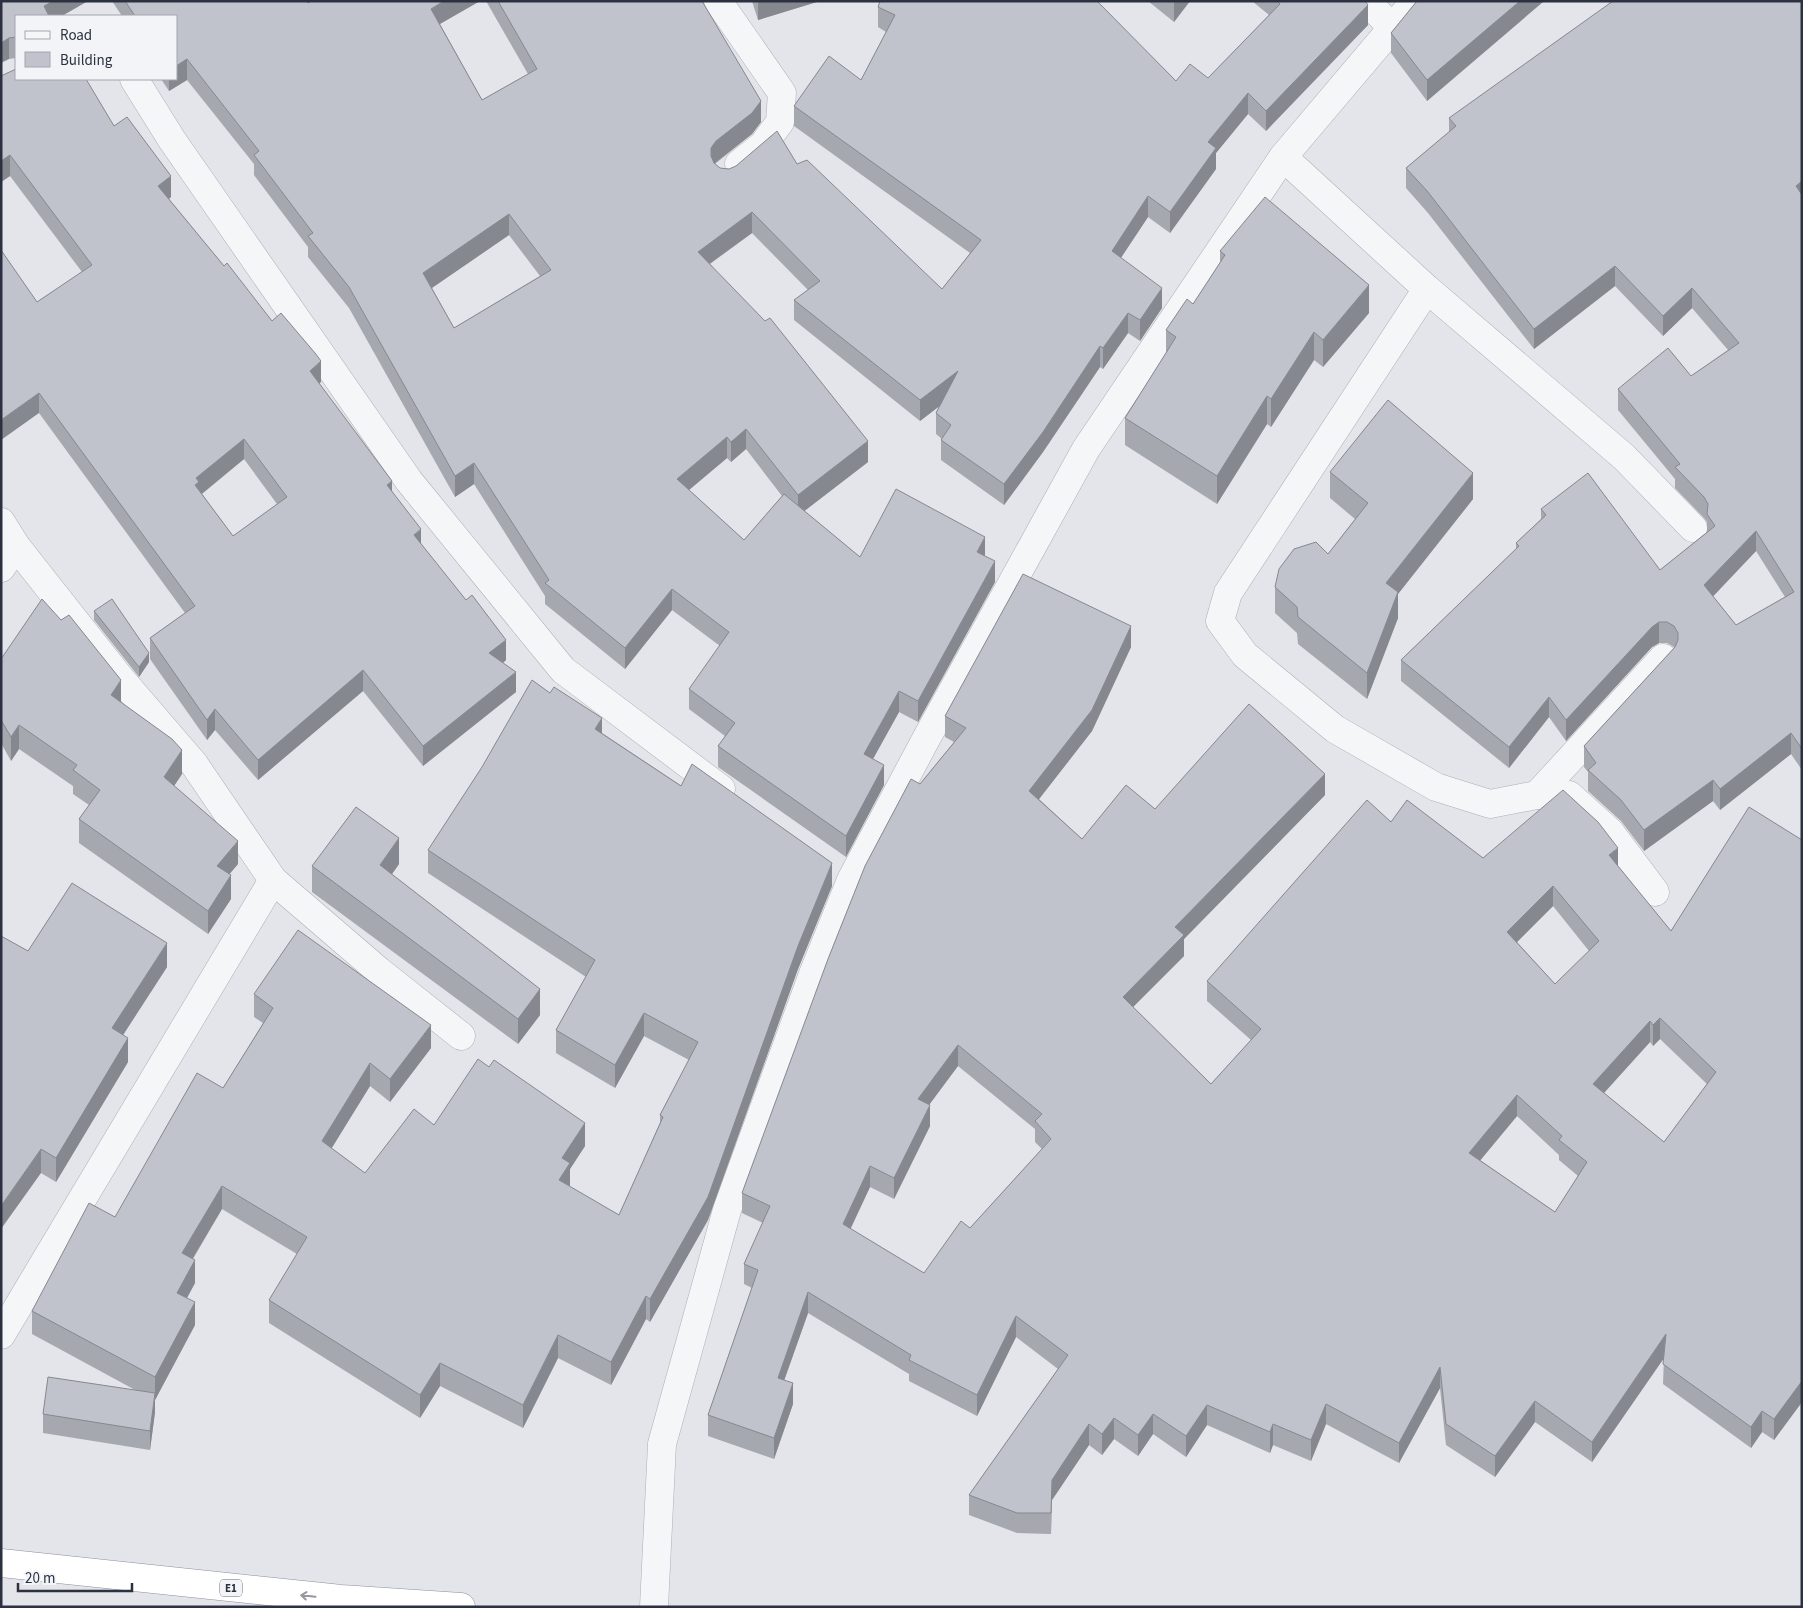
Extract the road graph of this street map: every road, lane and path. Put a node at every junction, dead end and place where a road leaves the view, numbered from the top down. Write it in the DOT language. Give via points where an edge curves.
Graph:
graph roads {
  1 [pos="718,1"];
  2 [pos="1366,1"];
  3 [pos="1416,1"];
  4 [pos="1393,28"];
  5 [pos="135,80"];
  6 [pos="1283,157"];
  7 [pos="726,174"];
  8 [pos="1427,289"];
  9 [pos="1,522"];
  10 [pos="1693,528"];
  11 [pos="9,557"];
  12 [pos="1663,658"];
  13 [pos="1537,795"];
  14 [pos="740,802"];
  15 [pos="827,863"];
  16 [pos="273,880"];
  17 [pos="851,880"];
  18 [pos="1654,892"];
  19 [pos="461,1036"];
  20 [pos="1,1335"];
  21 [pos="1,1563"];
  22 [pos="461,1607"];
  23 [pos="654,1607"];
  1 -- 7 [label="street" via="782,93 780,122 763,145"];
  2 -- 4 [label="street"];
  3 -- 4 [label="street"];
  4 -- 6 [label="street"];
  5 -- 14 [label="street" via="172,140 410,480 563,670"];
  6 -- 8 [label="street"];
  6 -- 17 [label="street" via="1086,449"];
  8 -- 10 [label="street" via="1624,457"];
  8 -- 13 [label="street" via="1228,594 1220,621 1245,655 1336,729 1436,787 1490,804"];
  9 -- 11 [label="street"];
  11 -- 16 [label="street" via="194,764"];
  12 -- 13 [label="street"];
  13 -- 18 [label="street" via="1569,795 1610,832"];
  15 -- 17 [label="street"];
  16 -- 19 [label="street"];
  16 -- 20 [label="street"];
  17 -- 23 [label="street" via="727,1210 662,1444"];
  22 -- 21 [label="highway, E1, one-way" via="341,1600"];
}
